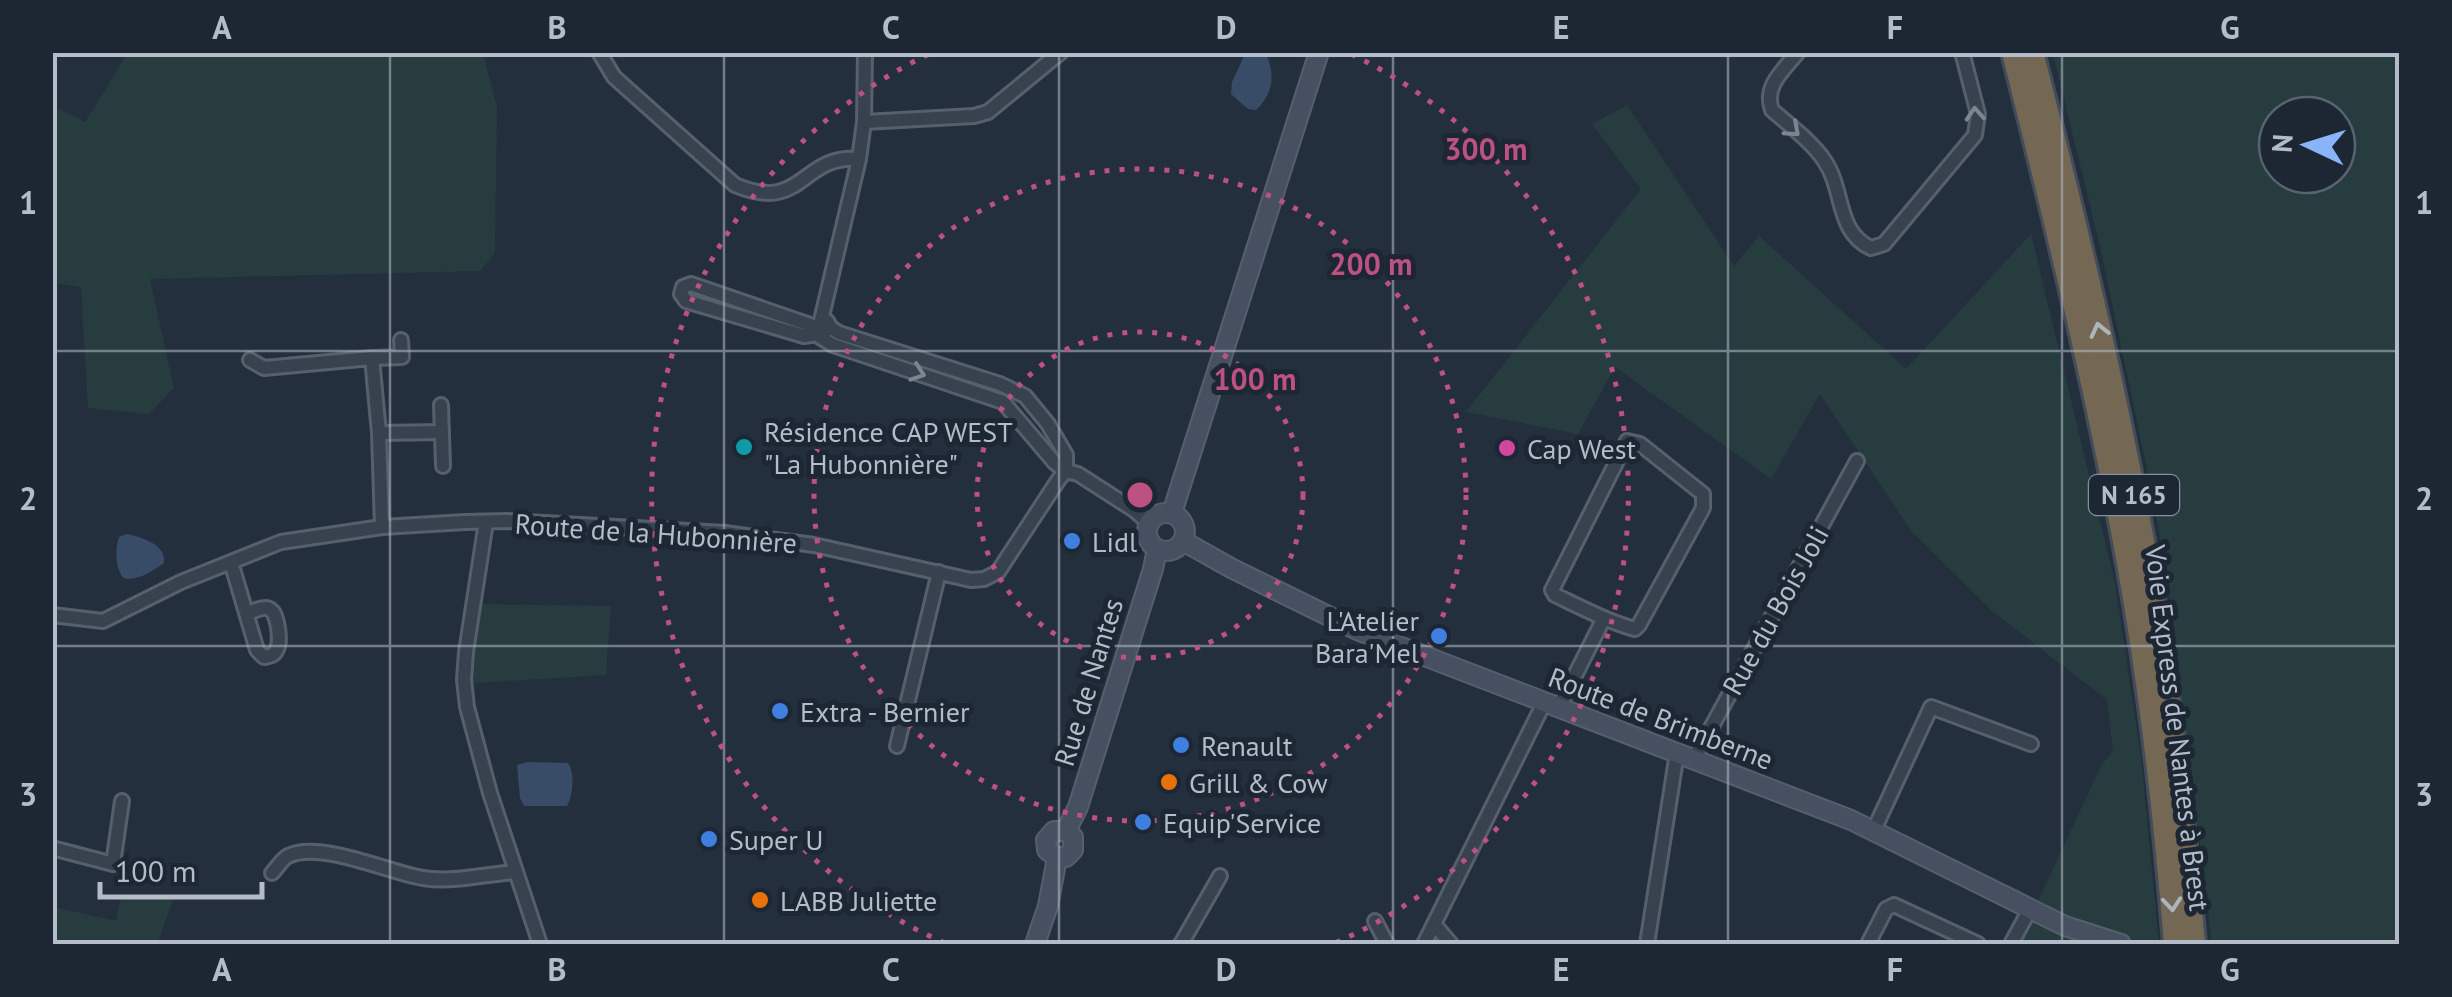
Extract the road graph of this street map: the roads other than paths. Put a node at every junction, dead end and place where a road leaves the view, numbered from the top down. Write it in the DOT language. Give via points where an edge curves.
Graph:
graph roads {
  1 [pos="600,52"];
  2 [pos="865,52"];
  3 [pos="1061,52"];
  4 [pos="1319,52"];
  5 [pos="1798,52"];
  6 [pos="1962,52"];
  7 [pos="2012,52"];
  8 [pos="2032,52"];
  9 [pos="864,122"];
  10 [pos="859,159"];
  11 [pos="825,332"];
  12 [pos="402,340"];
  13 [pos="372,358"];
  14 [pos="250,360"];
  15 [pos="441,405"];
  16 [pos="1043,417"];
  17 [pos="1027,430"];
  18 [pos="442,432"];
  19 [pos="379,433"];
  20 [pos="1857,462"];
  21 [pos="443,466"];
  22 [pos="1066,472"];
  23 [pos="1172,513"];
  24 [pos="486,522"];
  25 [pos="1149,523"];
  26 [pos="382,526"];
  27 [pos="1183,541"];
  28 [pos="1157,548"];
  29 [pos="231,562"];
  30 [pos="939,572"];
  31 [pos="248,613"];
  32 [pos="52,615"];
  33 [pos="1604,620"];
  34 [pos="1551,706"];
  35 [pos="2031,744"];
  36 [pos="897,746"];
  37 [pos="1685,756"];
  38 [pos="122,801"];
  39 [pos="1872,832"];
  40 [pos="52,848"];
  41 [pos="516,872"];
  42 [pos="272,873"];
  43 [pos="1220,876"];
  44 [pos="2030,908"];
  45 [pos="1374,921"];
  46 [pos="1434,924"];
  47 [pos="540,944"];
  48 [pos="1036,944"];
  49 [pos="1181,944"];
  50 [pos="1387,944"];
  51 [pos="1424,944"];
  52 [pos="1451,944"];
  53 [pos="1647,944"];
  54 [pos="1868,944"];
  55 [pos="1978,944"];
  56 [pos="2011,944"];
  57 [pos="2121,944"];
  58 [pos="2175,944"];
  59 [pos="2194,944"];
  1 -- 10 [label="street" via="614,78 735,185 753,193 788,190 825,164"];
  2 -- 9 [label="street"];
  3 -- 9 [label="street" via="988,112"];
  4 -- 23 [label="main road"];
  5 -- 6 [label="street, one-way" via="1773,82 1768,100 1822,156 1848,229 1871,248 1884,244 1977,129"];
  7 -- 58 [label="highway, Voie Express de Nantes à Brest / N 165, one-way" via="2122,530 2154,730"];
  59 -- 8 [label="highway, Voie Express de Nantes à Brest / N 165, one-way" via="2174,743 2144,544"];
  9 -- 10 [label="street"];
  10 -- 11 [label="street" via="824,309"];
  11 -- 11 [label="street" via="691,284 683,287 686,301 804,336"];
  11 -- 16 [label="street" via="1000,384 1024,396"];
  11 -- 17 [label="street, one-way" via="1004,402"];
  12 -- 13 [label="street" via="402,356"];
  13 -- 14 [label="street" via="264,368"];
  13 -- 19 [label="street"];
  15 -- 18 [label="street"];
  16 -- 17 [label="street" via="1027,415"];
  16 -- 22 [label="street" via="1066,455"];
  17 -- 22 [label="street"];
  18 -- 19 [label="street"];
  18 -- 21 [label="street"];
  19 -- 26 [label="street"];
  20 -- 37 [label="street, Rue du Bois Joli"];
  22 -- 25 [label="street"];
  22 -- 30 [label="street, Route de la Hubonnière" via="998,572 984,580"];
  23 -- 25 [label="main road"];
  23 -- 27 [label="main road" via="1184,525"];
  24 -- 26 [label="street, Route de la Hubonnière"];
  24 -- 30 [label="street, Route de la Hubonnière" via="725,534"];
  24 -- 41 [label="street" via="464,680 475,740"];
  25 -- 28 [label="main road"];
  26 -- 29 [label="street, Route de la Hubonnière" via="281,542"];
  27 -- 28 [label="main road" via="1169,551"];
  27 -- 34 [label="main road, Route de Brimberne" via="1356,630"];
  28 -- 48 [label="main road, Rue de Nantes" via="1078,807 1066,830 1046,840 1058,858"];
  29 -- 31 [label="street"];
  29 -- 32 [label="street, Route de la Hubonnière" via="103,621"];
  30 -- 36 [label="street"];
  33 -- 33 [label="street" via="1552,590 1628,441 1703,494 1703,508 1640,625 1635,630"];
  33 -- 34 [label="street"];
  34 -- 37 [label="main road, Route de Brimberne"];
  34 -- 46 [label="street"];
  35 -- 39 [label="street" via="1930,707"];
  37 -- 39 [label="main road, Route de Brimberne"];
  37 -- 53 [label="street, Rue du Bois Joli"];
  38 -- 40 [label="street" via="113,864"];
  39 -- 44 [label="main road, Route de Brimberne"];
  41 -- 42 [label="street" via="424,878 307,852 286,856"];
  41 -- 47 [label="street"];
  43 -- 49 [label="street"];
  44 -- 56 [label="street"];
  44 -- 57 [label="main road, Route de Brimberne"];
  45 -- 50 [label="street"];
  46 -- 51 [label="street"];
  46 -- 52 [label="street"];
  54 -- 55 [label="street" via="1894,905"];
}
